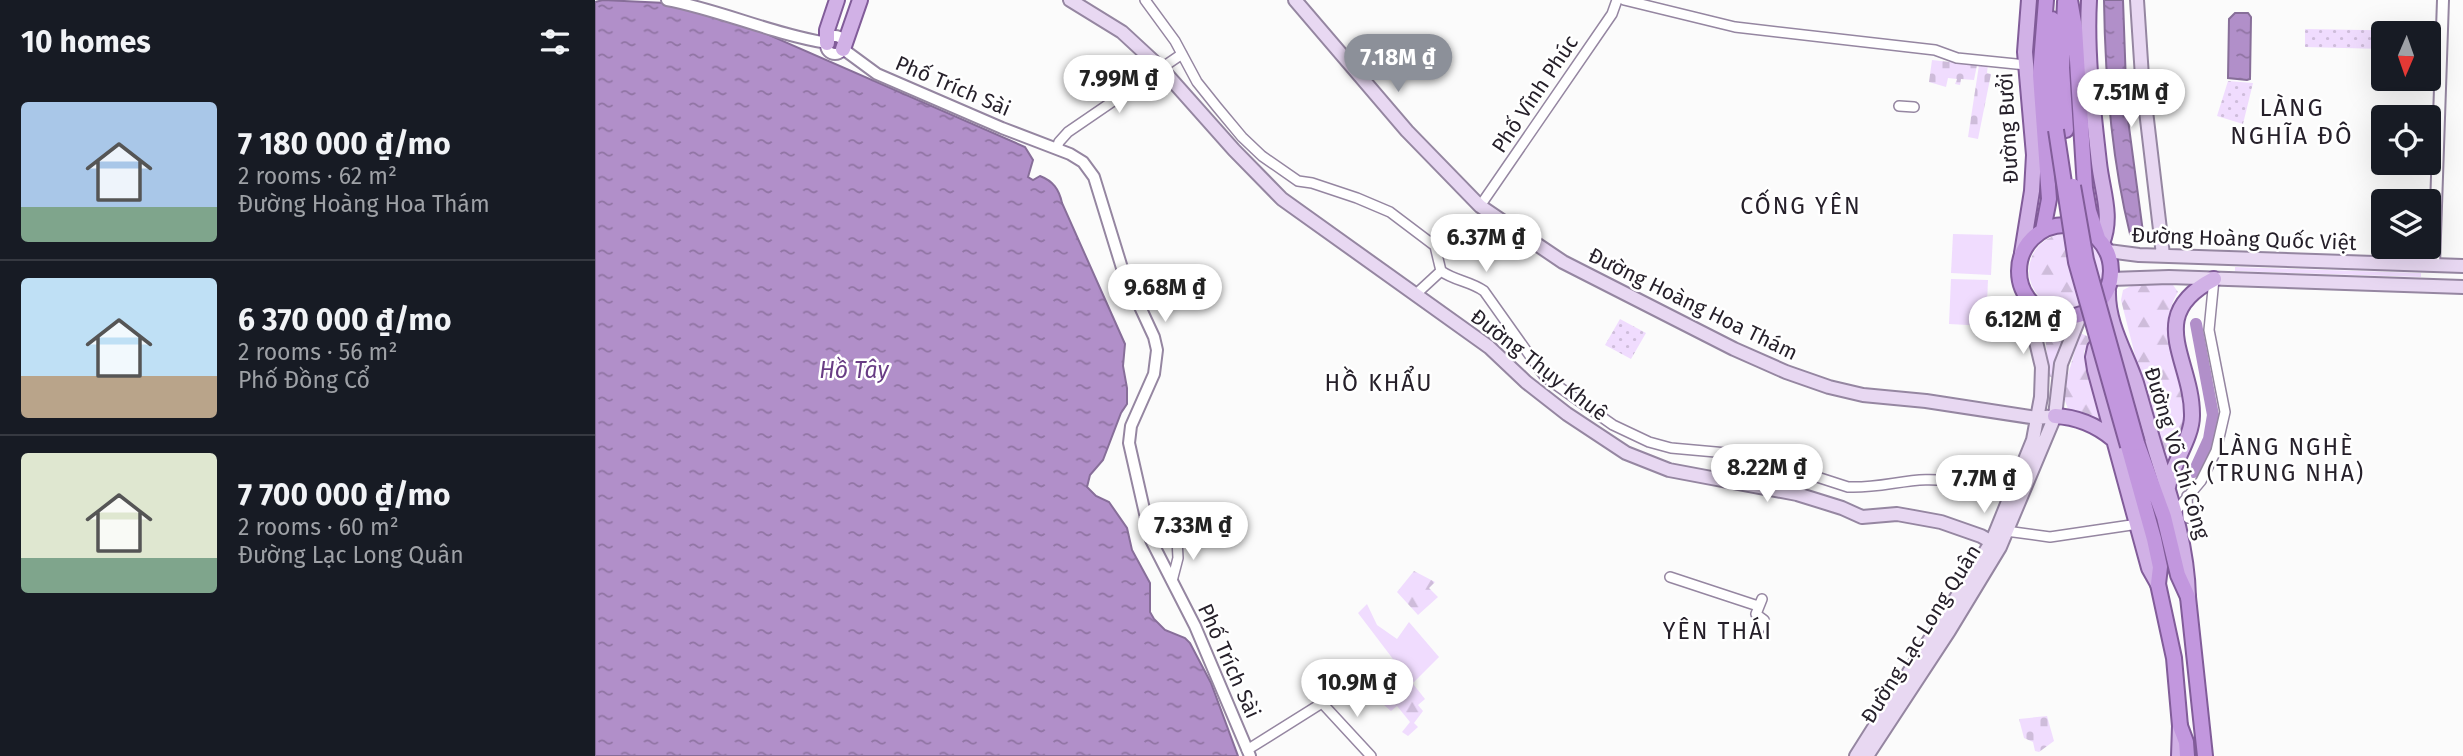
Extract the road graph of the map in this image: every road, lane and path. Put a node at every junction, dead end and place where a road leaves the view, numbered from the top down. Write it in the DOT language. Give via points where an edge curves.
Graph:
graph roads {
  1 [pos="667,0"];
  2 [pos="837,0"];
  3 [pos="860,0"];
  4 [pos="1070,0"];
  5 [pos="1145,0"];
  6 [pos="1295,0"];
  7 [pos="1617,0"];
  8 [pos="1624,0"];
  9 [pos="2029,0"];
  10 [pos="2046,0"];
  11 [pos="2052,0"];
  12 [pos="2067,0"];
  13 [pos="2089,0"];
  14 [pos="2137,0"];
  15 [pos="2443,0"];
  16 [pos="1663,5"];
  17 [pos="827,43"];
  18 [pos="843,49"];
  19 [pos="1182,54"];
  20 [pos="2026,65"];
  21 [pos="1162,69"];
  22 [pos="1899,106"];
  23 [pos="1914,107"];
  24 [pos="2061,130"];
  25 [pos="1057,148"];
  26 [pos="1480,206"];
  27 [pos="2043,230"];
  28 [pos="2103,244"];
  29 [pos="2022,253"];
  30 [pos="2139,255"];
  31 [pos="2162,255"];
  32 [pos="2434,265"];
  33 [pos="2463,266"];
  34 [pos="1441,271"];
  35 [pos="2139,276"];
  36 [pos="2214,279"];
  37 [pos="2110,285"];
  38 [pos="2463,287"];
  39 [pos="1415,295"];
  40 [pos="2025,295"];
  41 [pos="2080,316"];
  42 [pos="2121,350"];
  43 [pos="1577,400"];
  44 [pos="1567,414"];
  45 [pos="2055,416"];
  46 [pos="2038,418"];
  47 [pos="2113,439"];
  48 [pos="2132,444"];
  49 [pos="1962,484"];
  50 [pos="2168,489"];
  51 [pos="2181,515"];
  52 [pos="2138,524"];
  53 [pos="2007,531"];
  54 [pos="1177,539"];
  55 [pos="1996,544"];
  56 [pos="1670,577"];
  57 [pos="1171,581"];
  58 [pos="2159,590"];
  59 [pos="2188,597"];
  60 [pos="1758,631"];
  61 [pos="2180,726"];
  62 [pos="1879,729"];
  63 [pos="1249,753"];
  64 [pos="1371,756"];
  65 [pos="1856,756"];
  66 [pos="1867,756"];
  67 [pos="2179,756"];
  68 [pos="2187,756"];
  69 [pos="2205,756"];
  1 -- 17 [label="street"];
  2 -- 17 [label="main road"];
  3 -- 18 [label="main road"];
  4 -- 21 [label="main road, Đường Thụy Khuê" via="1122,32"];
  5 -- 19 [label="street"];
  6 -- 26 [label="main road, Đường Hoàng Hoa Thám" via="1407,131"];
  7 -- 26 [label="street, Phố Vĩnh Phúc"];
  8 -- 16 [label="street"];
  9 -- 20 [label="main road, Đường Bưởi"];
  10 -- 27 [label="highway" via="2040,75 2049,199"];
  11 -- 24 [label="highway" via="2052,61"];
  12 -- 24 [label="highway"];
  12 -- 28 [label="highway" via="2075,28 2085,188"];
  13 -- 28 [label="main road" via="2090,68 2108,222"];
  14 -- 31 [label="main road" via="2141,77"];
  15 -- 32 [label="street"];
  16 -- 20 [label="street" via="1742,28"];
  17 -- 18 [label="street, Phố Trích Sài" via="834,53"];
  18 -- 25 [label="street, Phố Trích Sài" via="877,74"];
  19 -- 21 [label="street"];
  19 -- 34 [label="street" via="1197,82 1262,156 1298,181 1390,212 1435,246"];
  20 -- 29 [label="main road, Đường Bưởi" via="2034,155"];
  21 -- 25 [label="street" via="1068,132"];
  21 -- 39 [label="main road, Đường Thụy Khuê" via="1282,199"];
  22 -- 23 [label="street"];
  24 -- 48 [label="highway, bridge" via="2072,242"];
  25 -- 57 [label="street, Phố Trích Sài" via="1077,157 1094,177 1122,268 1156,343 1154,374 1131,426 1129,443 1151,540"];
  26 -- 46 [label="main road, Đường Hoàng Hoa Thám" via="1563,262 1786,372 1863,395"];
  27 -- 28 [label="highway" via="2072,225"];
  27 -- 29 [label="highway"];
  28 -- 30 [label="main road, Đường Hoàng Quốc Việt"];
  28 -- 37 [label="highway" via="2112,268"];
  29 -- 40 [label="highway" via="2019,275"];
  30 -- 31 [label="main road, Đường Hoàng Quốc Việt"];
  30 -- 35 [label="main road"];
  31 -- 32 [label="main road, Đường Hoàng Quốc Việt"];
  32 -- 33 [label="main road, Đường Hoàng Quốc Việt"];
  34 -- 39 [label="street"];
  34 -- 43 [label="street" via="1484,291 1545,377"];
  35 -- 36 [label="main road, Đường Hoàng Quốc Việt"];
  35 -- 37 [label="main road, Đường Hoàng Quốc Việt"];
  36 -- 38 [label="main road, Đường Hoàng Quốc Việt"];
  36 -- 50 [label="main road" via="2187,296 2178,313 2177,342 2192,415"];
  36 -- 51 [label="street" via="2209,330 2225,412 2216,451 2201,481 2187,496"];
  37 -- 41 [label="highway" via="2101,302"];
  37 -- 42 [label="main road, Đường Võ Chí Công" via="2108,304"];
  39 -- 44 [label="main road, Đường Thụy Khuê" via="1489,347"];
  40 -- 41 [label="highway" via="2055,317"];
  40 -- 46 [label="main road" via="2042,367"];
  41 -- 45 [label="main road" via="2061,365"];
  42 -- 47 [label="main road" via="2108,343 2095,348 2093,357"];
  42 -- 50 [label="main road, Đường Võ Chí Công"];
  43 -- 44 [label="street"];
  43 -- 49 [label="street" via="1649,442 1749,455 1848,487 1934,478"];
  44 -- 55 [label="main road, Đường Thụy Khuê" via="1656,467 1797,494 1862,517 1909,515 1941,522"];
  45 -- 46 [label="main road, Đường Hoàng Hoa Thám"];
  45 -- 47 [label="main road" via="2088,423"];
  45 -- 53 [label="main road, Đường Lạc Long Quân"];
  46 -- 55 [label="main road, Đường Lạc Long Quân"];
  47 -- 52 [label="main road"];
  48 -- 58 [label="highway" via="2160,567"];
  48 -- 59 [label="highway" via="2164,517"];
  50 -- 51 [label="main road, Đường Võ Chí Công"];
  51 -- 59 [label="main road, Đường Võ Chí Công"];
  52 -- 53 [label="street" via="2050,537"];
  52 -- 58 [label="main road"];
  53 -- 55 [label="main road, Đường Lạc Long Quân"];
  54 -- 57 [label="street" via="1178,558"];
  55 -- 62 [label="main road, Đường Lạc Long Quân" via="1949,631"];
  56 -- 60 [label="street" via="1760,603 1756,614 1764,620"];
  57 -- 63 [label="street, Phố Trích Sài"];
  58 -- 61 [label="highway" via="2174,658"];
  59 -- 69 [label="highway, Đường Võ Chí Công"];
  61 -- 67 [label="main road"];
  61 -- 68 [label="highway"];
  62 -- 65 [label="main road, Đường Lạc Long Quân"];
  62 -- 66 [label="main road, Đường Lạc Long Quân"];
  63 -- 64 [label="street" via="1322,703"];
}
